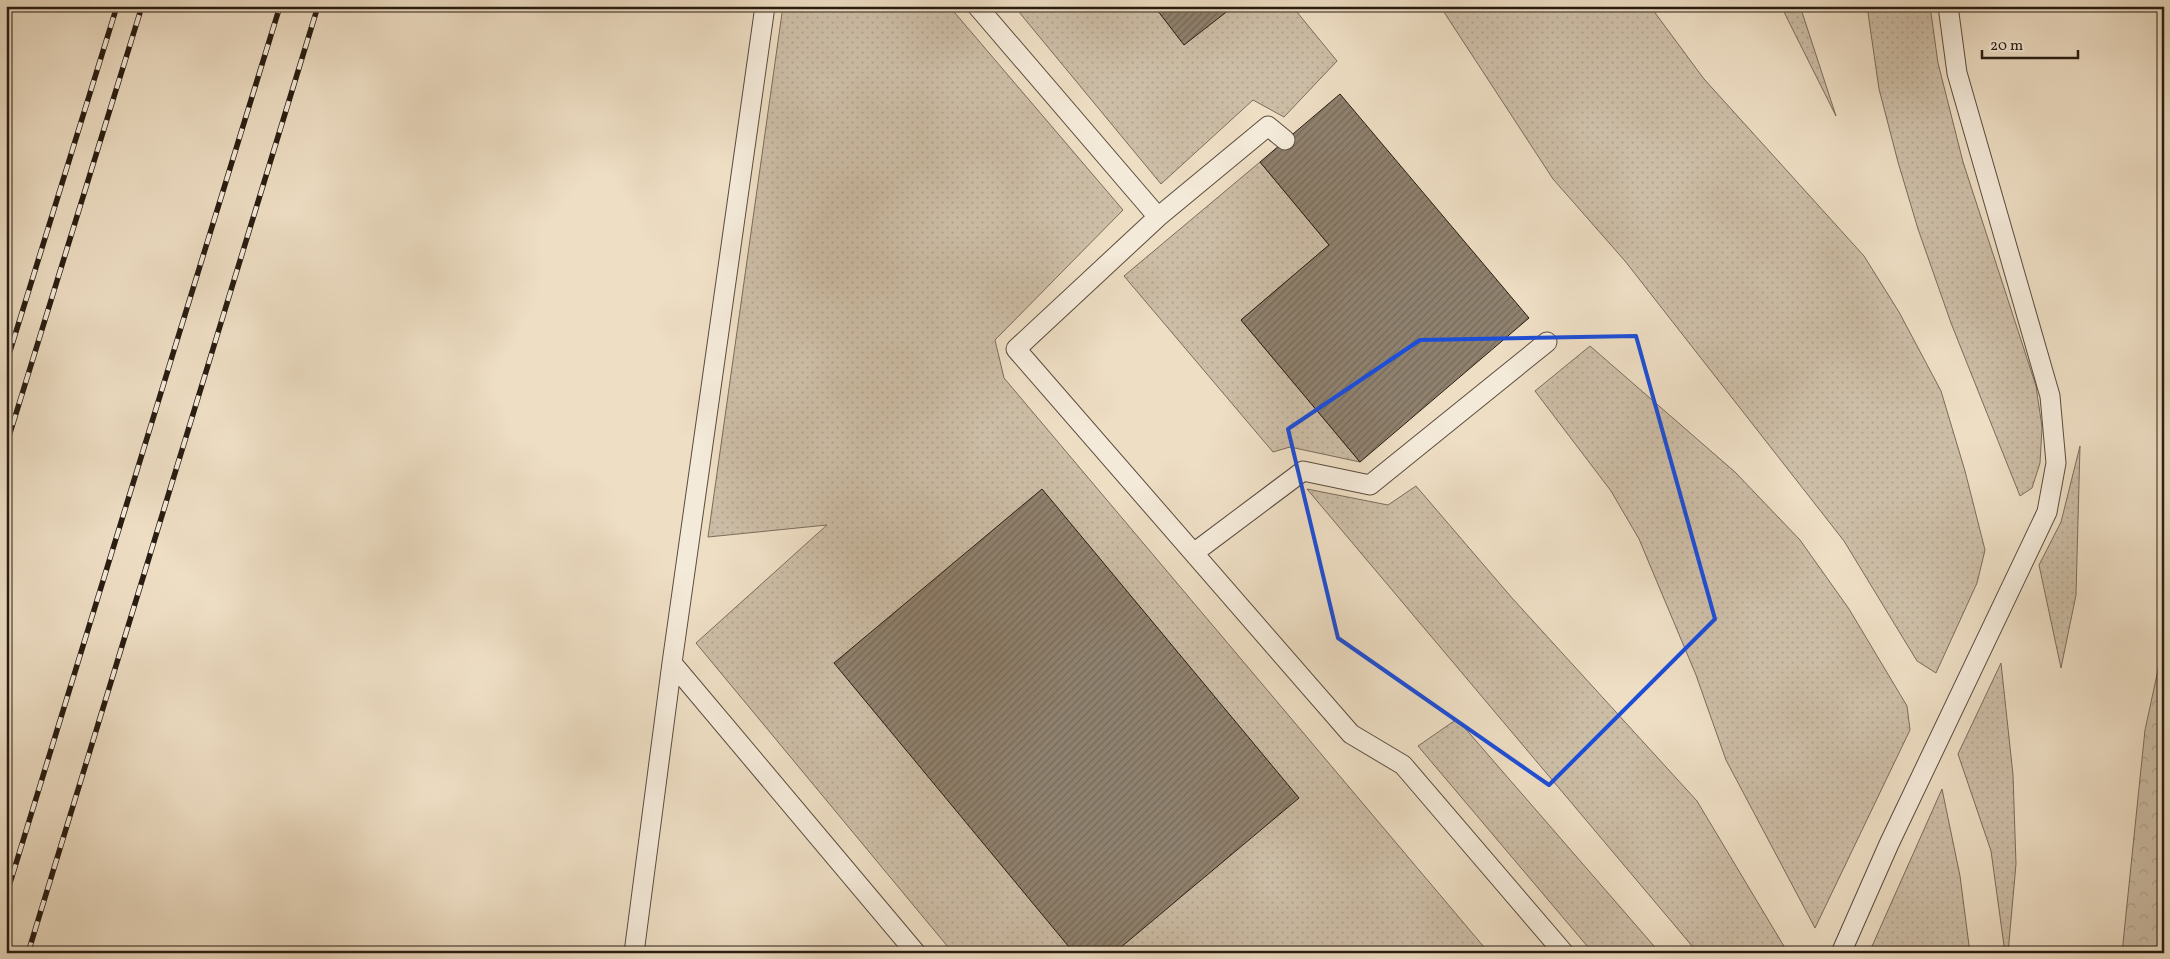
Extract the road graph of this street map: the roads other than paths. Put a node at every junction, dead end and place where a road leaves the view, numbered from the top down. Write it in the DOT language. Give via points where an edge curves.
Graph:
graph roads {
  1 [pos="765,6"];
  2 [pos="977,6"];
  3 [pos="1948,6"];
  4 [pos="1285,140"];
  5 [pos="1158,217"];
  6 [pos="1547,342"];
  7 [pos="1195,552"];
  8 [pos="672,663"];
  9 [pos="634,953"];
  10 [pos="916,953"];
  11 [pos="1564,953"];
  12 [pos="1841,953"];
  1 -- 8 [label="lane"];
  2 -- 5 [label="lane"];
  3 -- 12 [label="lane" via="1956,72 2050,396 2056,463 2047,512"];
  4 -- 5 [label="lane" via="1268,126"];
  5 -- 7 [label="lane" via="1016,349"];
  6 -- 7 [label="lane" via="1370,485 1303,471"];
  7 -- 11 [label="lane" via="1351,734 1402,765"];
  8 -- 9 [label="lane"];
  8 -- 10 [label="lane"];
}
